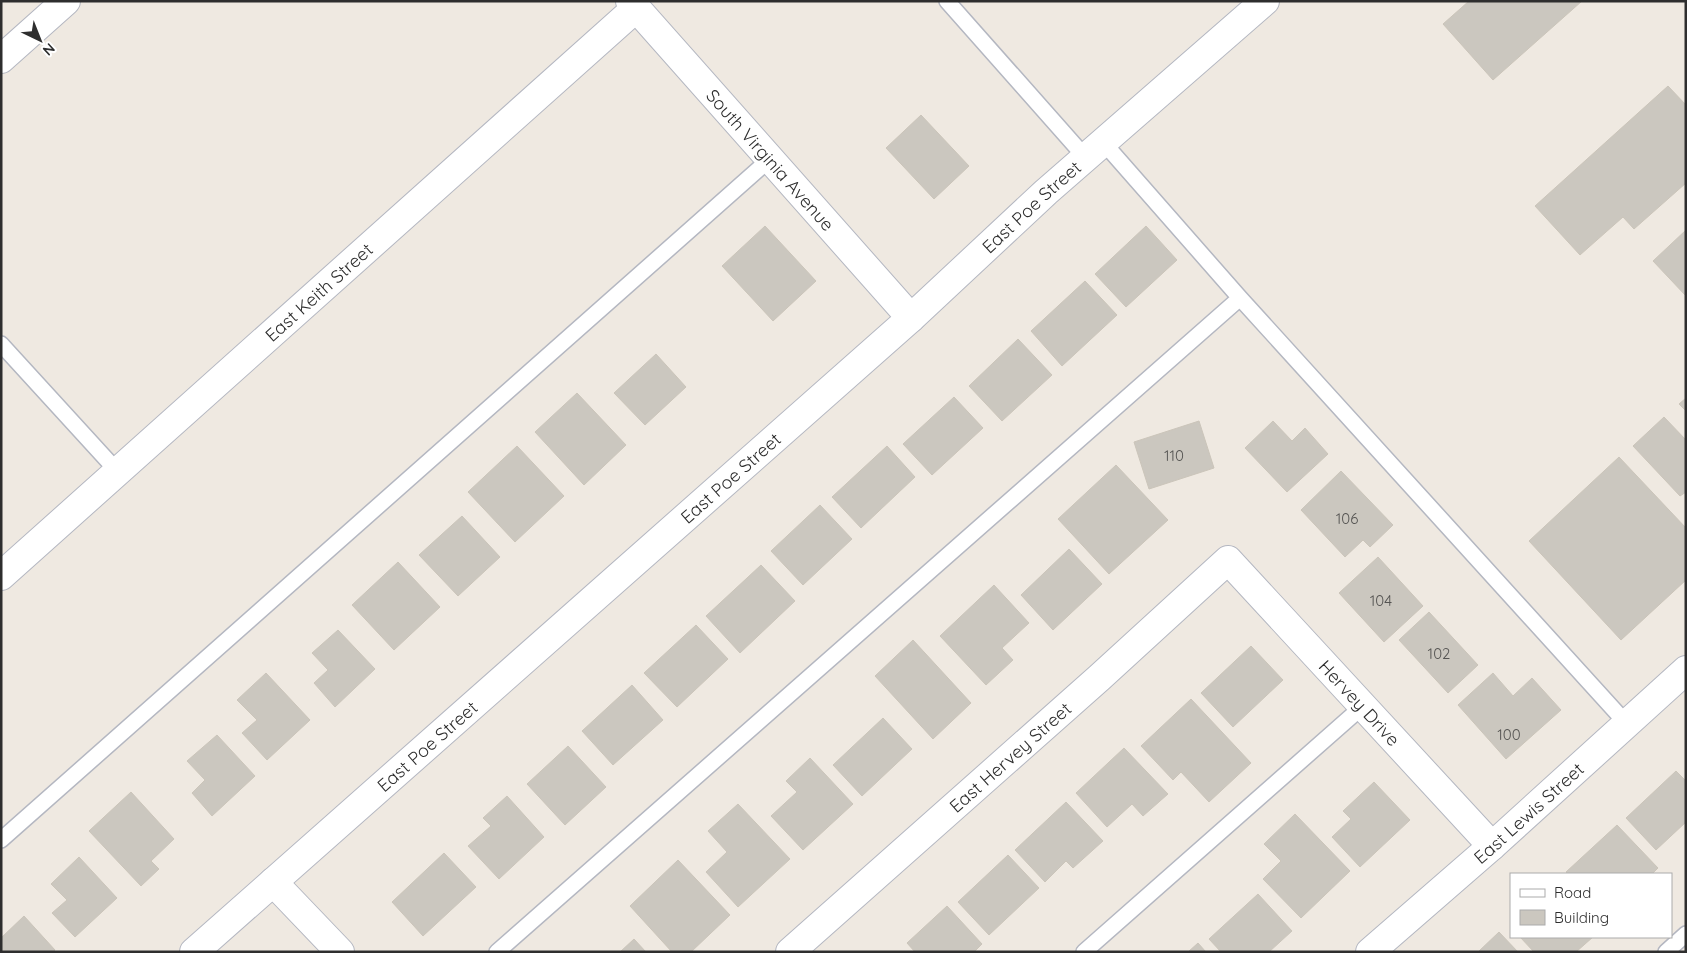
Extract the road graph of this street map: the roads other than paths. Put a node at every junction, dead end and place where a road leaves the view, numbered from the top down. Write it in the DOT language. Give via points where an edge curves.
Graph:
graph roads {
  1 [pos="66,1"];
  2 [pos="947,1"];
  3 [pos="1265,1"];
  4 [pos="633,5"];
  5 [pos="1,59"];
  6 [pos="1094,150"];
  7 [pos="770,159"];
  8 [pos="1240,298"];
  9 [pos="912,318"];
  10 [pos="1,344"];
  11 [pos="118,472"];
  12 [pos="1228,560"];
  13 [pos="1,576"];
  14 [pos="1686,670"];
  15 [pos="1363,706"];
  16 [pos="1627,724"];
  17 [pos="1,840"];
  18 [pos="1492,846"];
  19 [pos="273,882"];
  20 [pos="1686,934"];
  21 [pos="194,952"];
  22 [pos="340,952"];
  23 [pos="497,952"];
  24 [pos="790,952"];
  25 [pos="1084,952"];
  26 [pos="1370,952"];
  27 [pos="1666,952"];
  1 -- 5 [label="street"];
  2 -- 6 [label="lane"];
  3 -- 6 [label="street, East Poe Street"];
  4 -- 7 [label="street, South Virginia Avenue"];
  4 -- 11 [label="street, East Keith Street"];
  6 -- 8 [label="lane"];
  6 -- 9 [label="street, East Poe Street"];
  7 -- 9 [label="street, South Virginia Avenue"];
  7 -- 17 [label="lane"];
  8 -- 16 [label="lane"];
  8 -- 23 [label="lane"];
  9 -- 19 [label="street, East Poe Street"];
  10 -- 11 [label="lane"];
  11 -- 13 [label="street, East Keith Street"];
  12 -- 15 [label="street, Hervey Drive"];
  12 -- 24 [label="street, East Hervey Street"];
  14 -- 16 [label="street, East Lewis Street"];
  15 -- 18 [label="street, Hervey Drive"];
  15 -- 25 [label="lane"];
  16 -- 18 [label="street, East Lewis Street"];
  18 -- 26 [label="street, East Lewis Street"];
  19 -- 21 [label="street, East Poe Street"];
  19 -- 22 [label="street"];
  20 -- 27 [label="lane"];
}
